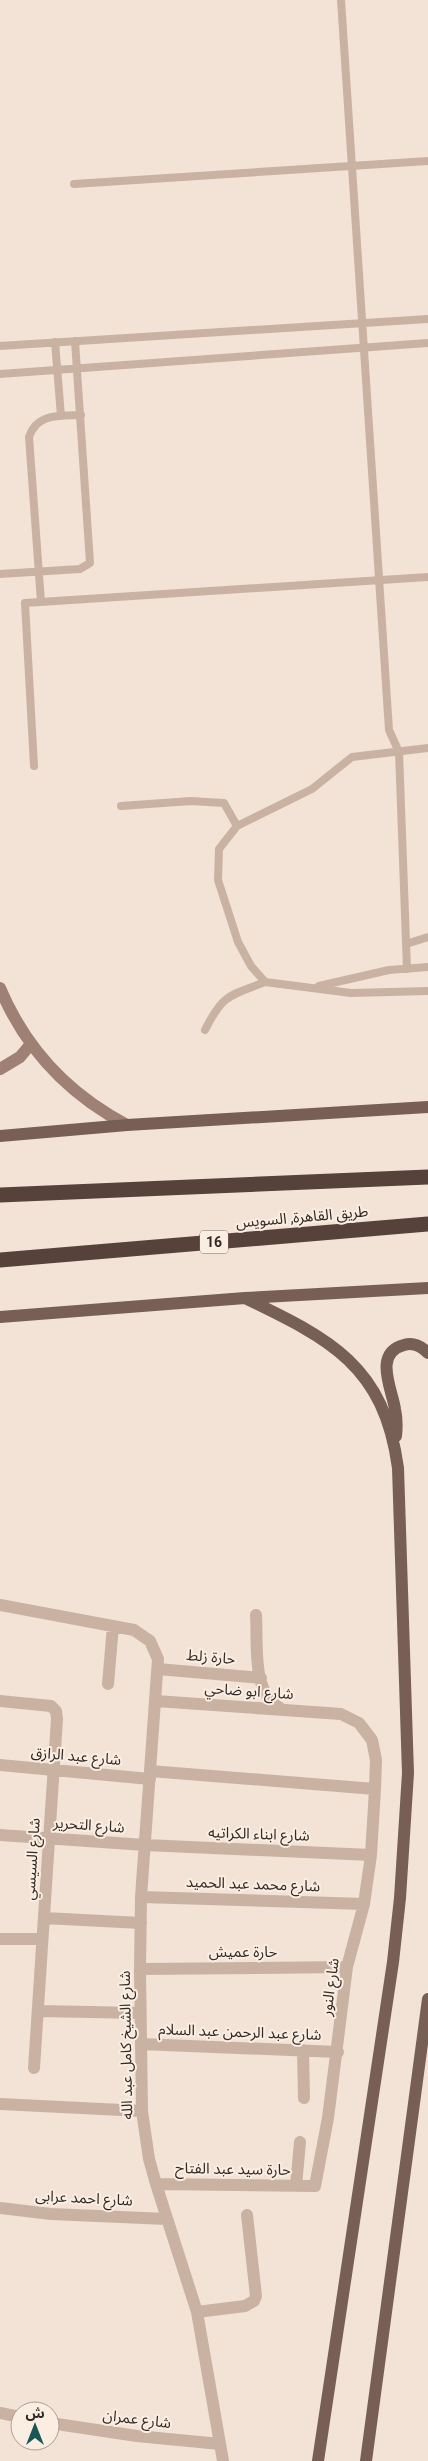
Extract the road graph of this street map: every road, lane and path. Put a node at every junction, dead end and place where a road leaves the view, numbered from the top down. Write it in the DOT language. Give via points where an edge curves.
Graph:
graph roads {
  1 [pos="341,0"];
  2 [pos="428,161"];
  3 [pos="352,168"];
  4 [pos="74,184"];
  5 [pos="428,319"];
  6 [pos="363,323"];
  7 [pos="75,341"];
  8 [pos="55,342"];
  9 [pos="428,343"];
  10 [pos="0,346"];
  11 [pos="364,348"];
  12 [pos="77,368"];
  13 [pos="57,369"];
  14 [pos="0,374"];
  15 [pos="81,415"];
  16 [pos="61,416"];
  17 [pos="39,573"];
  18 [pos="0,574"];
  19 [pos="428,577"];
  20 [pos="379,580"];
  21 [pos="41,602"];
  22 [pos="428,748"];
  23 [pos="399,752"];
  24 [pos="34,766"];
  25 [pos="121,806"];
  26 [pos="237,826"];
  27 [pos="428,937"];
  28 [pos="406,944"];
  29 [pos="428,967"];
  30 [pos="407,969"];
  31 [pos="265,982"];
  32 [pos="315,987"];
  33 [pos="0,988"];
  34 [pos="428,991"];
  35 [pos="205,1030"];
  36 [pos="30,1045"];
  37 [pos="0,1069"];
  38 [pos="428,1107"];
  39 [pos="127,1125"];
  40 [pos="0,1136"];
  41 [pos="428,1177"];
  42 [pos="0,1195"];
  43 [pos="425,1226"];
  44 [pos="0,1260"];
  45 [pos="428,1288"];
  46 [pos="245,1298"];
  47 [pos="0,1317"];
  48 [pos="428,1352"];
  49 [pos="395,1448"];
  50 [pos="0,1605"];
  51 [pos="256,1615"];
  52 [pos="113,1626"];
  53 [pos="158,1669"];
  54 [pos="261,1678"];
  55 [pos="108,1684"];
  56 [pos="0,1701"];
  57 [pos="156,1701"];
  58 [pos="283,1709"];
  59 [pos="341,1714"];
  60 [pos="0,1765"];
  61 [pos="54,1770"];
  62 [pos="150,1775"];
  63 [pos="375,1789"];
  64 [pos="0,1835"];
  65 [pos="49,1839"];
  66 [pos="145,1845"];
  67 [pos="371,1855"];
  68 [pos="141,1897"];
  69 [pos="364,1904"];
  70 [pos="44,1918"];
  71 [pos="140,1923"];
  72 [pos="0,1939"];
  73 [pos="42,1939"];
  74 [pos="347,1967"];
  75 [pos="140,1969"];
  76 [pos="428,1999"];
  77 [pos="38,2010"];
  78 [pos="140,2013"];
  79 [pos="141,2044"];
  80 [pos="303,2050"];
  81 [pos="338,2052"];
  82 [pos="34,2068"];
  83 [pos="304,2098"];
  84 [pos="0,2104"];
  85 [pos="142,2111"];
  86 [pos="300,2142"];
  87 [pos="156,2184"];
  88 [pos="296,2186"];
  89 [pos="311,2187"];
  90 [pos="0,2208"];
  91 [pos="247,2215"];
  92 [pos="167,2218"];
  93 [pos="197,2312"];
  94 [pos="60,2425"];
  95 [pos="220,2444"];
  96 [pos="224,2461"];
  97 [pos="318,2461"];
  98 [pos="366,2461"];
  1 -- 3 [label="lane"];
  2 -- 3 [label="lane"];
  3 -- 4 [label="lane"];
  3 -- 6 [label="lane"];
  5 -- 6 [label="lane"];
  6 -- 7 [label="lane"];
  6 -- 11 [label="lane"];
  7 -- 8 [label="lane"];
  7 -- 12 [label="lane"];
  8 -- 10 [label="lane"];
  8 -- 13 [label="lane"];
  9 -- 11 [label="lane"];
  11 -- 12 [label="lane"];
  11 -- 20 [label="lane"];
  12 -- 13 [label="lane"];
  12 -- 15 [label="lane"];
  13 -- 14 [label="lane"];
  13 -- 16 [label="lane"];
  15 -- 16 [label="lane"];
  15 -- 17 [label="lane" via="90,563 80,569"];
  16 -- 17 [label="lane" via="41,420 32,428 29,437"];
  17 -- 18 [label="lane"];
  17 -- 21 [label="lane"];
  19 -- 20 [label="lane"];
  20 -- 21 [label="lane"];
  20 -- 23 [label="lane" via="389,730"];
  21 -- 24 [label="lane" via="25,603"];
  22 -- 23 [label="lane"];
  23 -- 26 [label="lane" via="352,757 312,789"];
  23 -- 28 [label="lane"];
  25 -- 26 [label="lane" via="191,802 224,804"];
  26 -- 31 [label="lane" via="219,849 218,880 238,942 251,966"];
  27 -- 28 [label="lane"];
  28 -- 30 [label="lane"];
  29 -- 30 [label="lane"];
  30 -- 32 [label="lane"];
  31 -- 32 [label="lane"];
  31 -- 35 [label="lane" via="229,996 216,1008"];
  32 -- 34 [label="lane" via="351,993"];
  33 -- 36 [label="street"];
  36 -- 37 [label="street" via="20,1057"];
  36 -- 39 [label="street" via="77,1094"];
  38 -- 39 [label="main road"];
  39 -- 40 [label="main road"];
  41 -- 42 [label="highway"];
  43 -- 44 [label="highway, طريق القاهرة, السويس / 16"];
  45 -- 46 [label="main road"];
  46 -- 47 [label="main road"];
  46 -- 49 [label="main road" via="311,1331 350,1361 383,1410"];
  48 -- 49 [label="main road" via="418,1345 404,1345 393,1351 386,1362 396,1419"];
  49 -- 97 [label="main road" via="408,1773 405,1836 393,1962"];
  50 -- 52 [label="street"];
  51 -- 54 [label="street"];
  52 -- 53 [label="street, شارع الشيخ كامل عبد الله" via="134,1630 150,1641 158,1659"];
  52 -- 55 [label="street"];
  53 -- 54 [label="street, حارة زلط"];
  53 -- 57 [label="street, شارع الشيخ كامل عبد الله"];
  54 -- 58 [label="street" via="266,1697"];
  56 -- 61 [label="street, شارع السيسي" via="54,1708 57,1719"];
  57 -- 58 [label="street, شارع ابو ضاحي"];
  57 -- 62 [label="street, شارع الشيخ كامل عبد الله"];
  58 -- 59 [label="street, شارع ابو ضاحي"];
  59 -- 63 [label="street, شارع النور" via="359,1723 372,1740 376,1760"];
  60 -- 61 [label="street, شارع عبد الرازق"];
  61 -- 62 [label="street, شارع عبد الرازق"];
  61 -- 65 [label="street, شارع السيسي"];
  62 -- 63 [label="street"];
  62 -- 66 [label="street, شارع الشيخ كامل عبد الله"];
  63 -- 67 [label="street, شارع النور"];
  64 -- 65 [label="street, شارع التحرير"];
  65 -- 66 [label="street, شارع التحرير"];
  65 -- 70 [label="street, شارع السيسي"];
  66 -- 67 [label="street, شارع ابناء الكراتيه"];
  66 -- 68 [label="street, شارع الشيخ كامل عبد الله"];
  67 -- 69 [label="street, شارع النور"];
  68 -- 69 [label="street, شارع محمد عبد الحميد"];
  68 -- 71 [label="street, شارع الشيخ كامل عبد الله"];
  69 -- 74 [label="street, شارع النور"];
  70 -- 71 [label="street"];
  70 -- 73 [label="street, شارع السيسي"];
  71 -- 75 [label="street, شارع الشيخ كامل عبد الله"];
  72 -- 73 [label="street"];
  73 -- 77 [label="street, شارع السيسي"];
  74 -- 75 [label="street, حارة عميش"];
  74 -- 81 [label="street, شارع النور"];
  75 -- 78 [label="street, شارع الشيخ كامل عبد الله"];
  76 -- 98 [label="main road"];
  77 -- 78 [label="street"];
  77 -- 82 [label="street, شارع السيسي"];
  78 -- 79 [label="street, شارع الشيخ كامل عبد الله"];
  79 -- 80 [label="street, شارع عبد الرحمن عبد السلام"];
  79 -- 85 [label="street, شارع الشيخ كامل عبد الله"];
  80 -- 81 [label="street, شارع عبد الرحمن عبد السلام"];
  80 -- 83 [label="street"];
  81 -- 89 [label="street, شارع النور" via="316,2184"];
  84 -- 85 [label="street"];
  85 -- 87 [label="street, شارع الشيخ كامل عبد الله"];
  86 -- 88 [label="street"];
  87 -- 88 [label="street, حارة سيد عبد الفتاح"];
  87 -- 92 [label="street, شارع الشيخ كامل عبد الله"];
  88 -- 89 [label="street, حارة سيد عبد الفتاح"];
  90 -- 92 [label="street, شارع احمد عرابى" via="51,2214"];
  91 -- 93 [label="street" via="254,2301 245,2306"];
  92 -- 93 [label="street, شارع الشيخ كامل عبد الله"];
  93 -- 95 [label="street, شارع الشيخ كامل عبد الله"];
  94 -- 95 [label="street, شارع عمران"];
  95 -- 96 [label="street, شارع الشيخ كامل عبد الله"];
}
